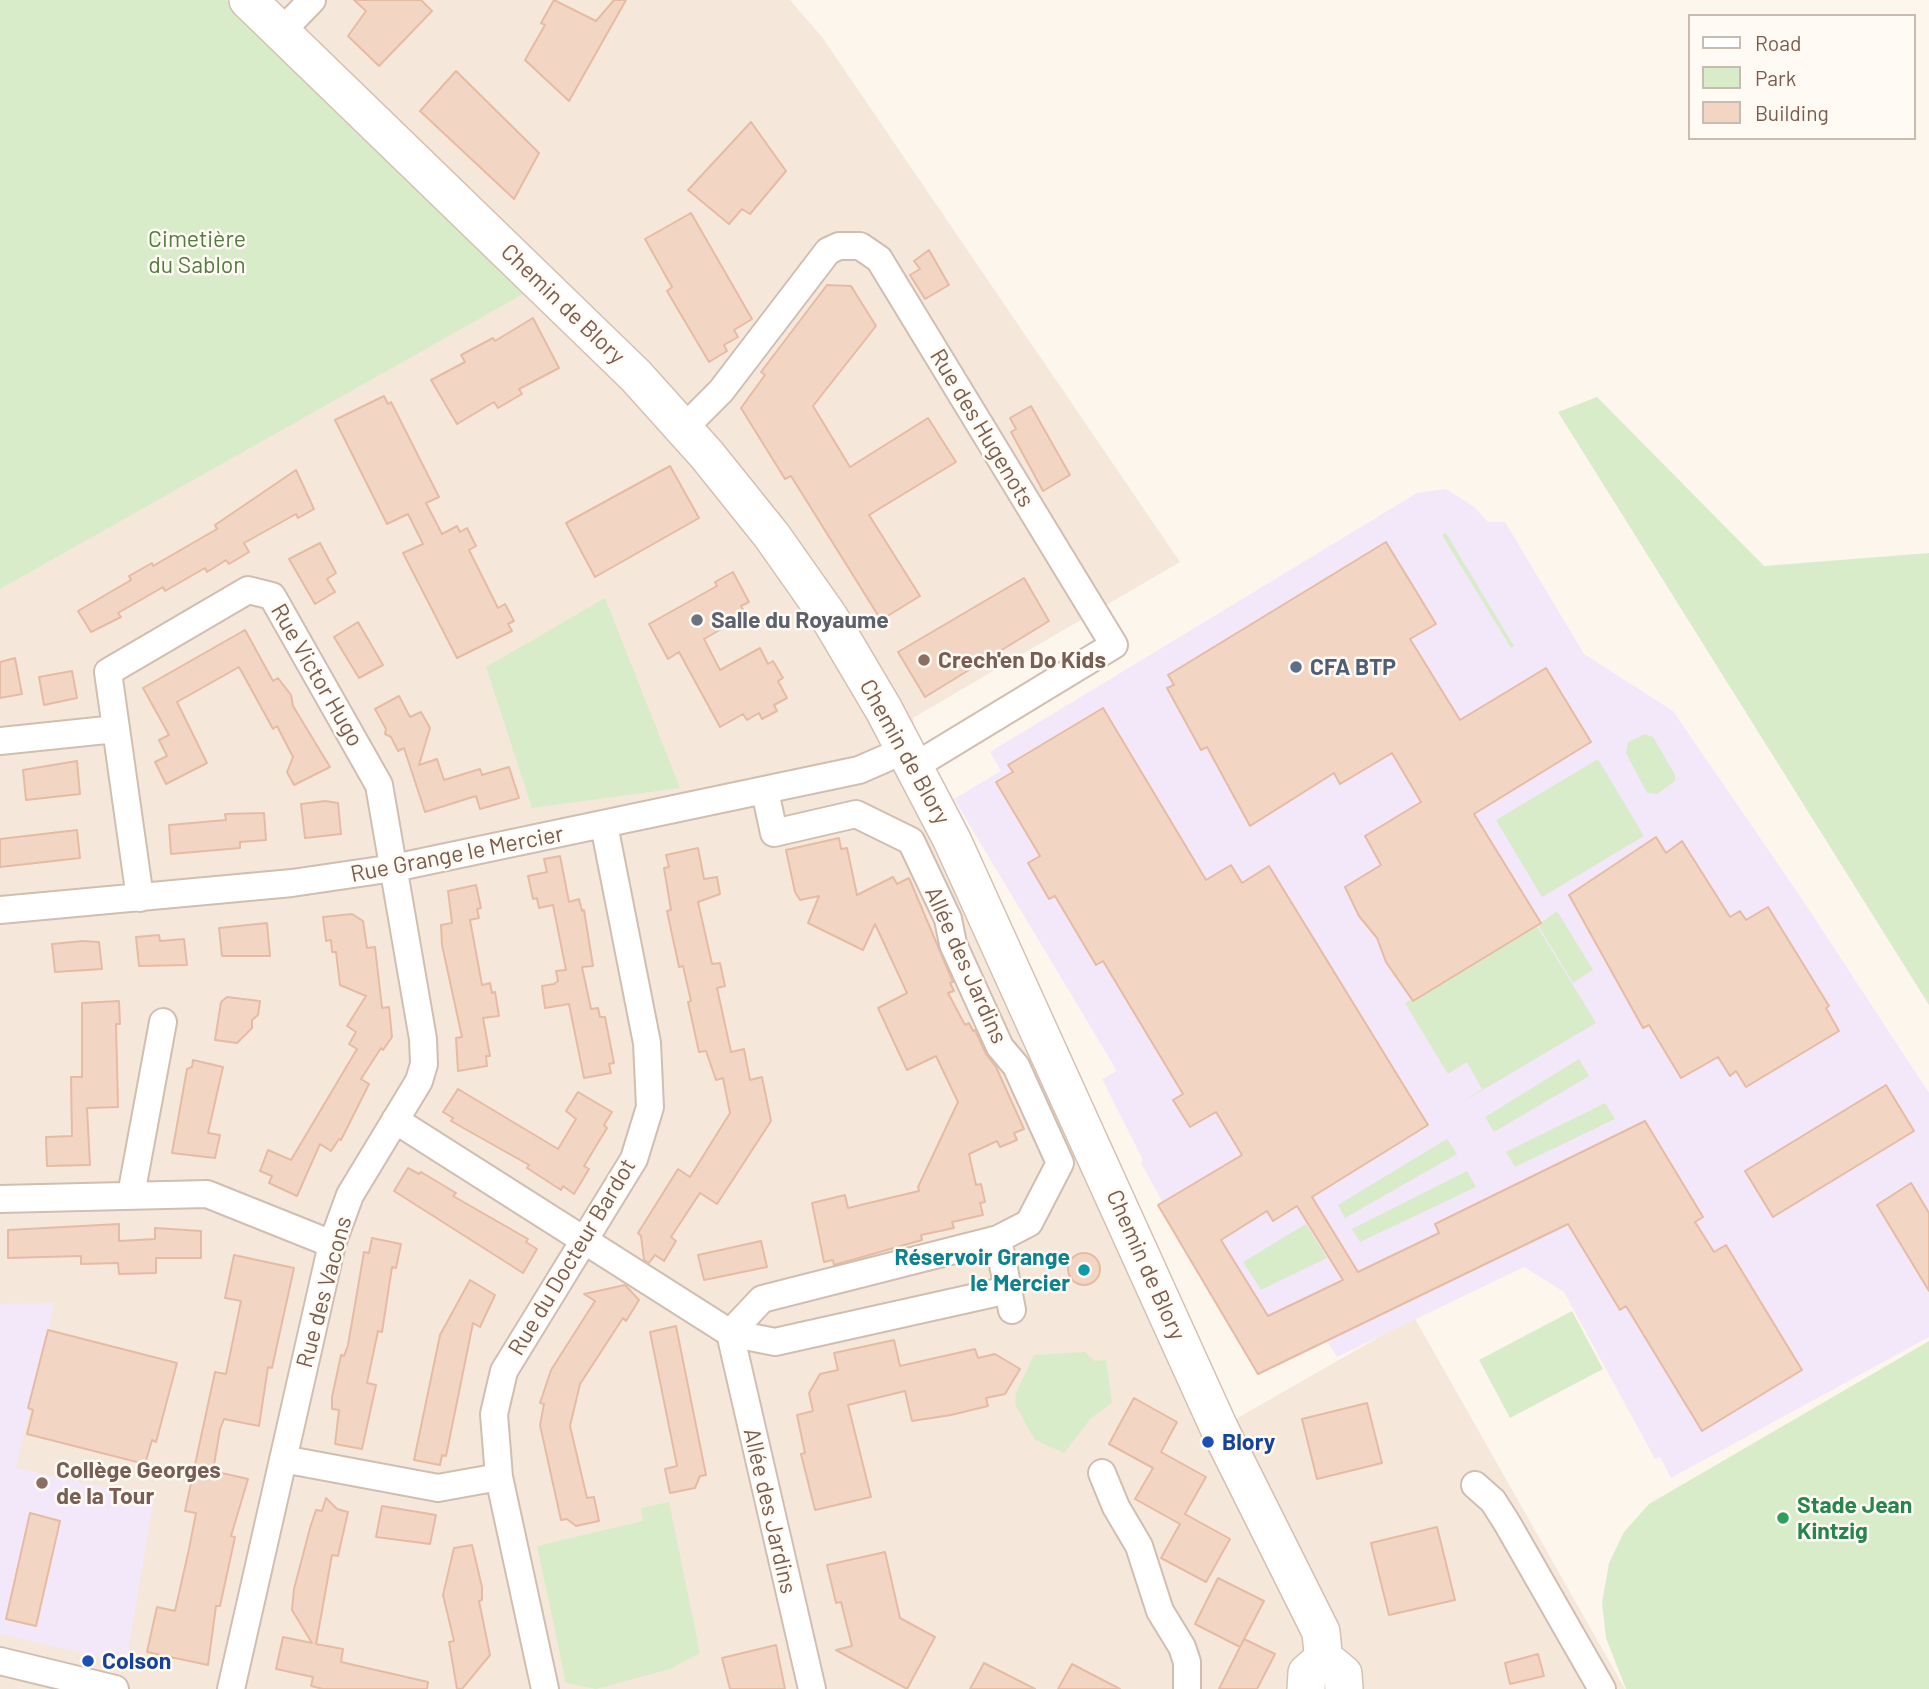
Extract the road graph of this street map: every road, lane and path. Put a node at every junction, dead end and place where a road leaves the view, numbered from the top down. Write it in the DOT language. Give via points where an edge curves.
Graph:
graph roads {
  1 [pos="248,0"];
  2 [pos="312,0"];
  3 [pos="281,32"];
  4 [pos="684,428"];
  5 [pos="1114,645"];
  6 [pos="116,729"];
  7 [pos="0,741"];
  8 [pos="910,758"];
  9 [pos="765,791"];
  10 [pos="604,825"];
  11 [pos="394,868"];
  12 [pos="140,898"];
  13 [pos="0,910"];
  14 [pos="163,1022"];
  15 [pos="395,1120"];
  16 [pos="131,1195"];
  17 [pos="0,1199"];
  18 [pos="998,1239"];
  19 [pos="583,1240"];
  20 [pos="332,1244"];
  21 [pos="730,1333"];
  22 [pos="283,1459"];
  23 [pos="1102,1473"];
  24 [pos="499,1477"];
  25 [pos="1475,1485"];
  26 [pos="0,1661"];
  27 [pos="30,1679"];
  28 [pos="1325,1680"];
  29 [pos="115,1689"];
  30 [pos="231,1689"];
  31 [pos="545,1689"];
  32 [pos="812,1689"];
  33 [pos="1187,1689"];
  34 [pos="1602,1689"];
  1 -- 3 [label="street, Chemin de Blory"];
  2 -- 3 [label="street"];
  3 -- 4 [label="street, Chemin de Blory" via="582,321"];
  4 -- 5 [label="street, Rue des Hugenots" via="721,391 828,251 860,246 879,259"];
  4 -- 8 [label="street, Chemin de Blory" via="772,536 829,617"];
  5 -- 8 [label="street, Rue Grange le Mercier"];
  6 -- 7 [label="street"];
  6 -- 11 [label="street, Rue Victor Hugo" via="108,672 248,590 272,596 379,785"];
  6 -- 12 [label="street, Rue Victor Hugo"];
  8 -- 9 [label="street, Rue Grange le Mercier"];
  8 -- 28 [label="street, Chemin de Blory" via="952,840 1219,1429 1321,1632"];
  9 -- 10 [label="street, Rue Grange le Mercier"];
  9 -- 18 [label="street, Allée des Jardins" via="774,833 856,814 911,841 1000,1047 1016,1066 1060,1163 1029,1223"];
  10 -- 11 [label="street, Rue Grange le Mercier"];
  10 -- 19 [label="street, Rue du Docteur Bardot" via="648,1043 650,1107 634,1159"];
  11 -- 12 [label="street, Rue Grange le Mercier"];
  11 -- 15 [label="street, Rue des Vacons" via="424,1039 419,1082"];
  12 -- 13 [label="street, Rue Grange le Mercier"];
  14 -- 16 [label="street"];
  15 -- 19 [label="street"];
  15 -- 20 [label="street, Rue des Vacons" via="350,1195"];
  16 -- 17 [label="street"];
  16 -- 20 [label="street" via="207,1194"];
  18 -- 21 [label="street, Allée des Jardins" via="762,1299"];
  18 -- 21 [label="street" via="1010,1300 775,1342"];
  19 -- 21 [label="street"];
  19 -- 24 [label="street, Rue du Docteur Bardot" via="504,1371 494,1414"];
  20 -- 22 [label="street, Rue des Vacons"];
  21 -- 32 [label="street, Allée des Jardins"];
  22 -- 24 [label="street" via="438,1488"];
  22 -- 30 [label="street, Rue des Vacons"];
  23 -- 33 [label="street" via="1139,1546 1160,1611 1182,1647"];
  24 -- 31 [label="street, Rue du Docteur Bardot"];
  25 -- 34 [label="street" via="1507,1523"];
  26 -- 27 [label="street"];
  27 -- 29 [label="street"];
}
